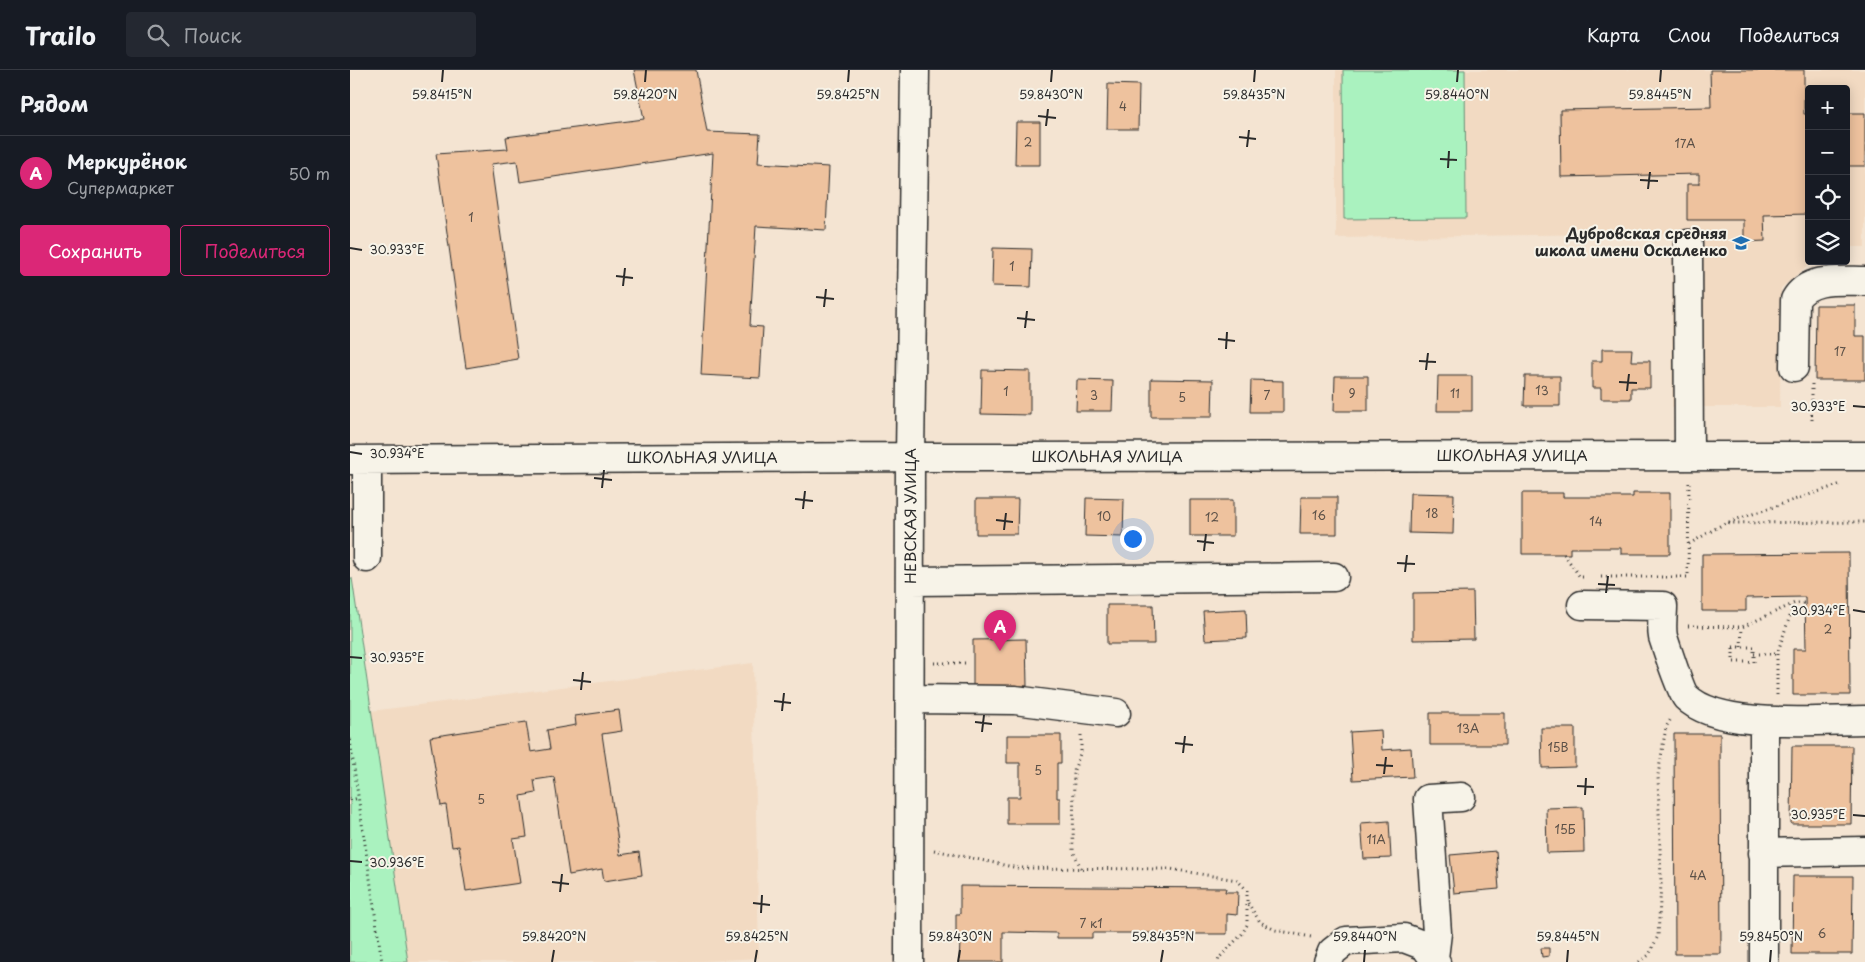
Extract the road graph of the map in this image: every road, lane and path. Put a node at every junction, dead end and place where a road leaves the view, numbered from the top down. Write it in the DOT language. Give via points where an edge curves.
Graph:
graph roads {
  1 [pos="916,70"];
  2 [pos="1688,244"];
  3 [pos="1865,281"];
  4 [pos="1803,372"];
  5 [pos="1812,421"];
  6 [pos="1865,456"];
  7 [pos="910,457"];
  8 [pos="358,460"];
  9 [pos="1689,468"];
  10 [pos="1842,484"];
  11 [pos="1865,522"];
  12 [pos="1725,523"];
  13 [pos="1688,544"];
  14 [pos="1564,554"];
  15 [pos="367,558"];
  16 [pos="1589,577"];
  17 [pos="1598,577"];
  18 [pos="1334,578"];
  19 [pos="911,581"];
  20 [pos="1805,603"];
  21 [pos="1795,604"];
  22 [pos="1582,605"];
  23 [pos="1663,626"];
  24 [pos="1742,627"];
  25 [pos="1741,647"];
  26 [pos="1754,654"];
  27 [pos="1777,654"];
  28 [pos="966,663"];
  29 [pos="925,664"];
  30 [pos="1685,696"];
  31 [pos="910,700"];
  32 [pos="1082,709"];
  33 [pos="1116,713"];
  34 [pos="1865,720"];
  35 [pos="1771,721"];
  36 [pos="350,740"];
  37 [pos="1461,797"];
  38 [pos="358,798"];
  39 [pos="350,800"];
  40 [pos="934,849"];
  41 [pos="1865,851"];
  42 [pos="1763,853"];
  43 [pos="1081,868"];
  44 [pos="1247,903"];
  45 [pos="1346,941"];
  46 [pos="1435,960"];
  47 [pos="382,962"];
  48 [pos="909,962"];
  49 [pos="1218,962"];
  50 [pos="1328,962"];
  51 [pos="1639,962"];
  52 [pos="1764,962"];
  1 -- 7 [label="street, НЕВСКАЯ УЛИЦА"];
  2 -- 9 [label="street"];
  3 -- 4 [label="street" via="1831,281 1810,285 1799,292 1795,300"];
  4 -- 5 [label="path"];
  6 -- 9 [label="street, ШКОЛЬНАЯ УЛИЦА"];
  7 -- 8 [label="street, ШКОЛЬНАЯ УЛИЦА"];
  7 -- 9 [label="street, ШКОЛЬНАЯ УЛИЦА"];
  7 -- 19 [label="street, НЕВСКАЯ УЛИЦА"];
  8 -- 15 [label="street"];
  9 -- 13 [label="path"];
  10 -- 12 [label="path"];
  11 -- 12 [label="path"];
  12 -- 13 [label="path"];
  13 -- 17 [label="path" via="1688,577"];
  14 -- 16 [label="path" via="1580,577"];
  18 -- 19 [label="street"];
  19 -- 31 [label="street, НЕВСКАЯ УЛИЦА"];
  20 -- 21 [label="path"];
  21 -- 24 [label="path"];
  21 -- 27 [label="path"];
  22 -- 23 [label="street" via="1663,606"];
  23 -- 24 [label="path"];
  23 -- 30 [label="street" via="1663,635"];
  24 -- 25 [label="path"];
  25 -- 26 [label="path" via="1754,647"];
  25 -- 26 [label="path" via="1733,647 1733,662 1754,662"];
  26 -- 27 [label="path"];
  27 -- 35 [label="path"];
  28 -- 29 [label="path"];
  30 -- 35 [label="street" via="1701,708 1723,715"];
  30 -- 51 [label="path" via="1666,726 1658,774 1661,884 1658,936 1648,955"];
  31 -- 32 [label="street" via="1015,700"];
  31 -- 48 [label="street, НЕВСКАЯ УЛИЦА"];
  32 -- 33 [label="street"];
  32 -- 43 [label="path" via="1081,751 1074,770 1074,850"];
  34 -- 35 [label="street"];
  35 -- 42 [label="street"];
  36 -- 38 [label="path"];
  37 -- 46 [label="street" via="1428,799"];
  38 -- 39 [label="path"];
  38 -- 47 [label="path"];
  40 -- 43 [label="path" via="1018,868"];
  41 -- 42 [label="street"];
  42 -- 52 [label="street"];
  43 -- 44 [label="path" via="1170,869 1237,880 1248,890"];
  44 -- 45 [label="path" via="1260,922 1275,930"];
  44 -- 49 [label="path" via="1247,925"];
  45 -- 46 [label="street" via="1404,938 1425,946"];
  45 -- 50 [label="street" via="1332,952"];
}
